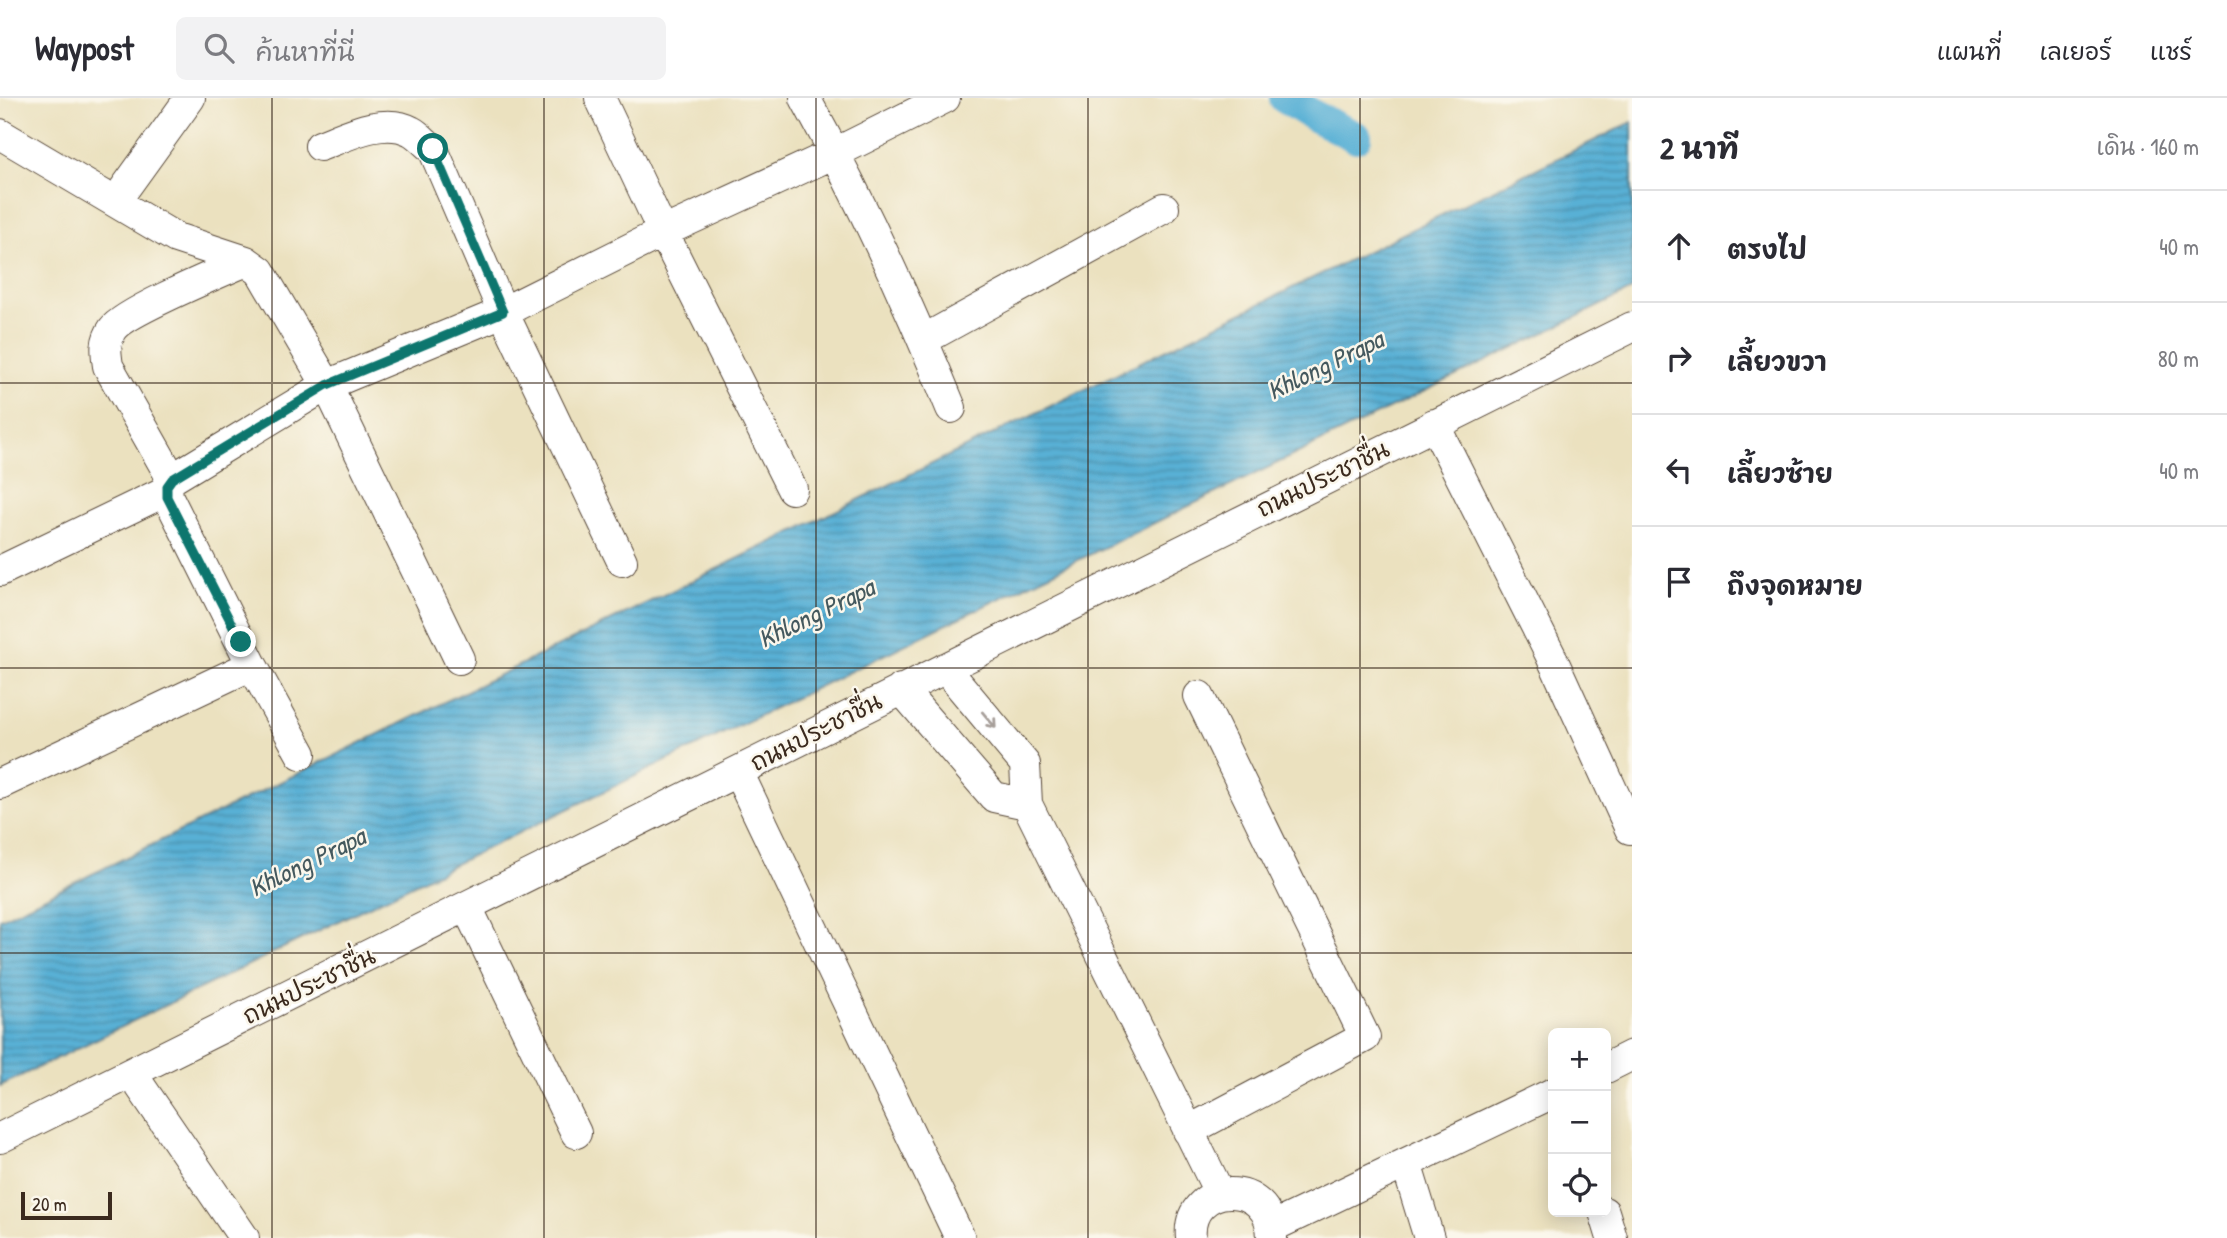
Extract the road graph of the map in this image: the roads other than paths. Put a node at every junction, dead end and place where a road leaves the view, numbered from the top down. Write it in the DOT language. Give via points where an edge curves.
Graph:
graph roads {
  1 [pos="190,98"];
  2 [pos="600,98"];
  3 [pos="805,98"];
  4 [pos="944,98"];
  5 [pos="0,134"];
  6 [pos="320,146"];
  7 [pos="835,153"];
  8 [pos="115,202"];
  9 [pos="1164,208"];
  10 [pos="663,232"];
  11 [pos="246,261"];
  12 [pos="503,312"];
  13 [pos="1630,331"];
  14 [pos="923,340"];
  15 [pos="327,385"];
  16 [pos="951,408"];
  17 [pos="1434,424"];
  18 [pos="169,485"];
  19 [pos="792,489"];
  20 [pos="622,561"];
  21 [pos="0,571"];
  22 [pos="459,659"];
  23 [pos="252,665"];
  24 [pos="945,668"];
  25 [pos="901,688"];
  26 [pos="1199,696"];
  27 [pos="301,754"];
  28 [pos="738,772"];
  29 [pos="0,784"];
  30 [pos="1027,804"];
  31 [pos="1630,830"];
  32 [pos="467,907"];
  33 [pos="1632,1055"];
  34 [pos="1611,1066"];
  35 [pos="132,1074"];
  36 [pos="1548,1095"];
  37 [pos="1188,1131"];
  38 [pos="576,1133"];
  39 [pos="0,1138"];
  40 [pos="1406,1163"];
  41 [pos="1220,1194"];
  42 [pos="1606,1217"];
  43 [pos="1272,1232"];
  44 [pos="244,1238"];
  45 [pos="960,1238"];
  46 [pos="1191,1238"];
  47 [pos="1429,1238"];
  48 [pos="1612,1238"];
  1 -- 8 [label="street"];
  2 -- 10 [label="street"];
  3 -- 7 [label="street"];
  4 -- 7 [label="street"];
  5 -- 8 [label="street"];
  6 -- 12 [label="street" via="390,125 411,131 433,149"];
  7 -- 10 [label="street"];
  7 -- 14 [label="street"];
  8 -- 11 [label="street" via="176,238"];
  9 -- 14 [label="street"];
  10 -- 12 [label="street"];
  10 -- 19 [label="street"];
  11 -- 15 [label="street" via="268,282"];
  11 -- 18 [label="street" via="134,313 114,327 105,346 108,366"];
  12 -- 15 [label="street"];
  12 -- 20 [label="street"];
  13 -- 17 [label="street, ถนนประชาชื่น"];
  14 -- 16 [label="street"];
  15 -- 18 [label="street"];
  15 -- 22 [label="street"];
  17 -- 24 [label="street, ถนนประชาชื่น"];
  17 -- 31 [label="street" via="1550,654"];
  18 -- 21 [label="street"];
  18 -- 23 [label="street" via="167,497"];
  23 -- 27 [label="street"];
  23 -- 29 [label="street"];
  24 -- 25 [label="street, ถนนประชาชื่น"];
  24 -- 30 [label="street, one-way" via="1026,764"];
  25 -- 28 [label="street, ถนนประชาชื่น"];
  25 -- 30 [label="street" via="994,797"];
  26 -- 37 [label="street" via="1364,1037"];
  28 -- 32 [label="street, ถนนประชาชื่น"];
  28 -- 45 [label="street"];
  30 -- 37 [label="street"];
  32 -- 35 [label="street, ถนนประชาชื่น"];
  32 -- 38 [label="street"];
  33 -- 34 [label="street"];
  35 -- 39 [label="street, ถนนประชาชื่น"];
  35 -- 44 [label="street"];
  36 -- 40 [label="street"];
  37 -- 41 [label="street"];
  40 -- 43 [label="street"];
  40 -- 47 [label="street"];
  41 -- 43 [label="street" via="1232,1192 1259,1202 1268,1213"];
  41 -- 46 [label="street" via="1199,1208 1192,1219"];
  42 -- 48 [label="street"];
}
